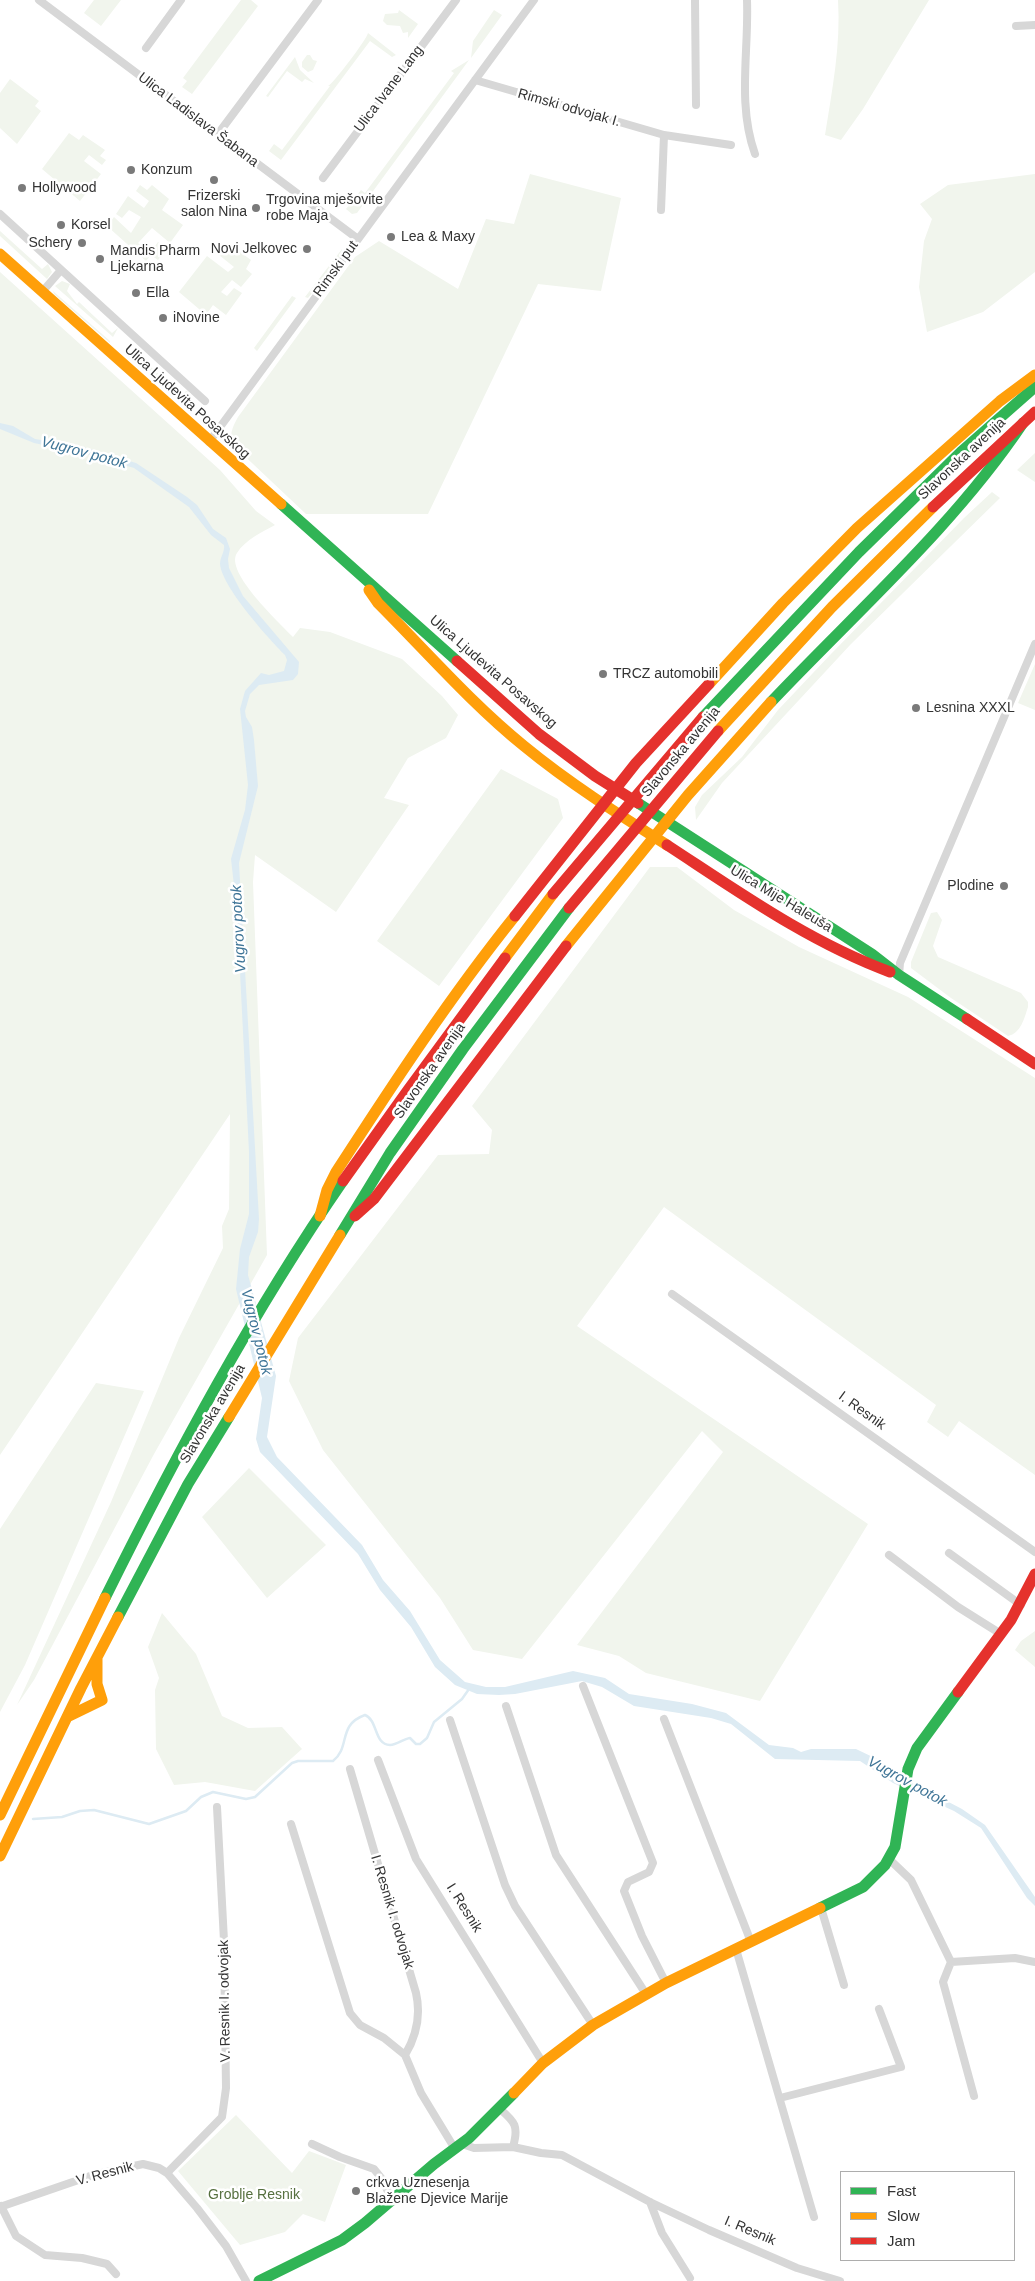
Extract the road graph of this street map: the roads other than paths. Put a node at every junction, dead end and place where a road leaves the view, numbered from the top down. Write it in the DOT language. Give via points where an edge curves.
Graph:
graph roads {
  1 [pos="182,0"];
  2 [pos="318,0"];
  3 [pos="456,0"];
  4 [pos="534,0"];
  5 [pos="695,0"];
  6 [pos="747,0"];
  7 [pos="42,1"];
  8 [pos="1035,25"];
  9 [pos="1016,26"];
  10 [pos="146,48"];
  11 [pos="475,80"];
  12 [pos="696,105"];
  13 [pos="218,134"];
  14 [pos="664,135"];
  15 [pos="731,145"];
  16 [pos="755,154"];
  17 [pos="323,178"];
  18 [pos="661,210"];
  19 [pos="0,214"];
  20 [pos="358,239"];
  21 [pos="0,254"];
  22 [pos="61,270"];
  23 [pos="42,292"];
  24 [pos="1035,375"];
  25 [pos="1035,387"];
  26 [pos="205,401"];
  27 [pos="1035,412"];
  28 [pos="1023,423"];
  29 [pos="209,442"];
  30 [pos="355,572"];
  31 [pos="1035,644"];
  32 [pos="615,789"];
  33 [pos="603,804"];
  34 [pos="666,821"];
  35 [pos="654,836"];
  36 [pos="899,974"];
  37 [pos="1035,1064"];
  38 [pos="320,1216"];
  39 [pos="345,1225"];
  40 [pos="672,1294"];
  41 [pos="949,1552"];
  42 [pos="1035,1552"];
  43 [pos="889,1554"];
  44 [pos="1035,1574"];
  45 [pos="1021,1605"];
  46 [pos="1001,1634"];
  47 [pos="97,1657"];
  48 [pos="583,1686"];
  49 [pos="506,1706"];
  50 [pos="67,1717"];
  51 [pos="664,1719"];
  52 [pos="450,1720"];
  53 [pos="378,1760"];
  54 [pos="350,1769"];
  55 [pos="217,1807"];
  56 [pos="0,1815"];
  57 [pos="291,1824"];
  58 [pos="0,1856"];
  59 [pos="889,1859"];
  60 [pos="821,1908"];
  61 [pos="750,1942"];
  62 [pos="736,1949"];
  63 [pos="951,1962"];
  64 [pos="1035,1962"];
  65 [pos="666,1983"];
  66 [pos="844,1984"];
  67 [pos="646,1994"];
  68 [pos="879,2009"];
  69 [pos="593,2025"];
  70 [pos="405,2054"];
  71 [pos="543,2063"];
  72 [pos="974,2096"];
  73 [pos="780,2098"];
  74 [pos="500,2108"];
  75 [pos="312,2144"];
  76 [pos="459,2146"];
  77 [pos="513,2147"];
  78 [pos="167,2173"];
  79 [pos="392,2200"];
  80 [pos="650,2202"];
  81 [pos="0,2206"];
  82 [pos="814,2217"];
  83 [pos="116,2274"];
  84 [pos="690,2278"];
  85 [pos="246,2281"];
  86 [pos="259,2281"];
  87 [pos="840,2281"];
  1 -- 10 [label="street"];
  2 -- 13 [label="street"];
  3 -- 17 [label="street, Ulica Ivane Lang"];
  4 -- 11 [label="street, Rimski put"];
  5 -- 12 [label="street"];
  6 -- 16 [label="street" via="744,75 747,133"];
  7 -- 13 [label="street, Ulica Ladislava Šabana"];
  8 -- 9 [label="street"];
  11 -- 14 [label="street, Rimski odvojak I."];
  11 -- 20 [label="street, Rimski put"];
  13 -- 20 [label="street, Ulica Ladislava Šabana"];
  14 -- 15 [label="street, Rimski odvojak I."];
  14 -- 18 [label="street"];
  19 -- 22 [label="street, Ulica Ljudevita Posavskog"];
  20 -- 29 [label="street, Rimski put"];
  21 -- 23 [label="main road, Ulica Ljudevita Posavskog"];
  22 -- 23 [label="street"];
  22 -- 26 [label="street, Ulica Ljudevita Posavskog"];
  23 -- 29 [label="main road, Ulica Ljudevita Posavskog"];
  24 -- 32 [label="main road" via="1000,401 858,528 782,603"];
  25 -- 38 [label="main road, Slavonska avenija, bridge" via="961,452 859,552 703,717 552,894"];
  27 -- 28 [label="main road, Slavonska avenija"];
  28 -- 34 [label="main road" via="1001,456 960,503 739,737"];
  28 -- 39 [label="main road, Slavonska avenija, bridge" via="872,566 776,666 568,908 390,1153"];
  29 -- 30 [label="main road, Ulica Ljudevita Posavskog"];
  30 -- 32 [label="main road, Ulica Ljudevita Posavskog" via="539,734"];
  30 -- 33 [label="main road, Ulica Ljudevita Posavskog" via="378,603 473,700 523,745"];
  31 -- 36 [label="street" via="900,964"];
  32 -- 33 [label="main road"];
  32 -- 34 [label="main road, Ulica Ljudevita Posavskog"];
  33 -- 35 [label="main road, Ulica Ljudevita Posavskog"];
  33 -- 38 [label="main road" via="486,952 407,1062 336,1172"];
  34 -- 35 [label="main road"];
  34 -- 36 [label="main road, Ulica Mije Haleuša"];
  35 -- 36 [label="main road, Ulica Mije Haleuša" via="810,936 866,963"];
  35 -- 39 [label="main road" via="520,1003 374,1199"];
  36 -- 37 [label="main road, Ulica Mije Haleuša"];
  38 -- 56 [label="main road, Slavonska avenija" via="230,1361 166,1477 84,1638"];
  39 -- 47 [label="main road, Slavonska avenija" via="188,1484"];
  40 -- 42 [label="street, I. Resnik"];
  41 -- 45 [label="street"];
  43 -- 46 [label="street" via="958,1607"];
  44 -- 45 [label="main road"];
  45 -- 46 [label="main road"];
  46 -- 59 [label="main road" via="929,1729 908,1769"];
  47 -- 50 [label="main road, Slavonska avenija"];
  47 -- 50 [label="main road" via="97,1684 102,1700"];
  48 -- 65 [label="street" via="653,1863 649,1872 628,1882 624,1891"];
  49 -- 67 [label="street" via="556,1855"];
  50 -- 58 [label="main road, Slavonska avenija"];
  51 -- 61 [label="street"];
  52 -- 69 [label="street" via="505,1885 515,1906"];
  53 -- 71 [label="street, I. Resnik" via="416,1859"];
  54 -- 70 [label="street, I. Resnik I. odvojak" via="419,2008 412,2044"];
  55 -- 78 [label="street, V. Resnik I. odvojak" via="224,1941 225,2098 222,2117"];
  57 -- 70 [label="street" via="350,2013 360,2025"];
  59 -- 60 [label="main road" via="876,1877 863,1887"];
  59 -- 63 [label="street" via="911,1880"];
  60 -- 61 [label="main road"];
  60 -- 66 [label="street"];
  61 -- 62 [label="main road"];
  62 -- 65 [label="main road"];
  62 -- 73 [label="street"];
  63 -- 64 [label="street" via="1015,1958"];
  63 -- 72 [label="street" via="943,1982"];
  65 -- 67 [label="main road"];
  67 -- 69 [label="main road"];
  68 -- 73 [label="street" via="900,2067"];
  69 -- 71 [label="main road"];
  70 -- 76 [label="street" via="421,2093"];
  71 -- 74 [label="main road"];
  73 -- 82 [label="street"];
  74 -- 76 [label="main road"];
  74 -- 77 [label="street" via="516,2127"];
  75 -- 79 [label="street" via="340,2158 374,2169"];
  76 -- 77 [label="street, I. Resnik"];
  76 -- 79 [label="main road"];
  77 -- 80 [label="street, I. Resnik" via="541,2154 562,2154"];
  78 -- 81 [label="street, V. Resnik" via="143,2164 93,2175"];
  78 -- 85 [label="street" via="226,2246"];
  79 -- 86 [label="main road" via="342,2240"];
  80 -- 84 [label="street" via="662,2233"];
  80 -- 87 [label="street, I. Resnik" via="798,2268"];
  81 -- 83 [label="street" via="16,2236 45,2255 107,2264"];
}
